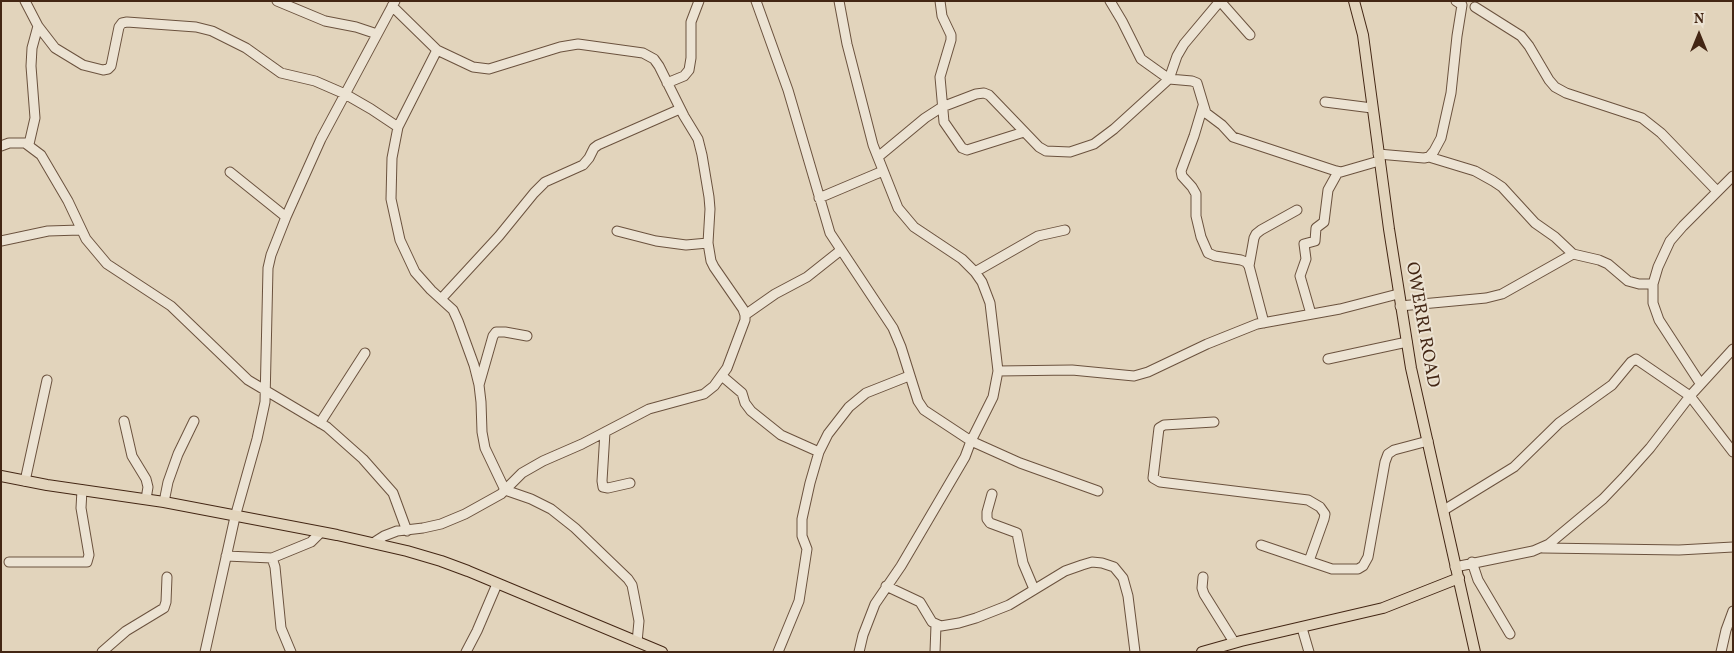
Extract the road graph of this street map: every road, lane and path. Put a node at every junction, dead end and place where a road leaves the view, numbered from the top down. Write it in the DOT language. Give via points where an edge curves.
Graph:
graph roads {
  1 [pos="25,1"];
  2 [pos="277,1"];
  3 [pos="699,1"];
  4 [pos="756,1"];
  5 [pos="839,1"];
  6 [pos="940,1"];
  7 [pos="1110,1"];
  8 [pos="1220,1"];
  9 [pos="1354,1"];
  10 [pos="1459,3"];
  11 [pos="393,4"];
  12 [pos="1478,4"];
  13 [pos="38,26"];
  14 [pos="377,34"];
  15 [pos="1250,35"];
  16 [pos="437,50"];
  17 [pos="1169,80"];
  18 [pos="667,83"];
  19 [pos="345,94"];
  20 [pos="1325,102"];
  21 [pos="1203,106"];
  22 [pos="942,107"];
  23 [pos="1372,108"];
  24 [pos="680,109"];
  25 [pos="398,127"];
  26 [pos="1024,132"];
  27 [pos="29,144"];
  28 [pos="1,146"];
  29 [pos="878,157"];
  30 [pos="1429,157"];
  31 [pos="1379,158"];
  32 [pos="883,171"];
  33 [pos="230,172"];
  34 [pos="1338,172"];
  35 [pos="1733,176"];
  36 [pos="1717,191"];
  37 [pos="819,198"];
  38 [pos="1297,210"];
  39 [pos="286,217"];
  40 [pos="80,230"];
  41 [pos="1066,230"];
  42 [pos="617,231"];
  43 [pos="1,241"];
  44 [pos="708,243"];
  45 [pos="841,250"];
  46 [pos="1573,254"];
  47 [pos="1248,266"];
  48 [pos="975,272"];
  49 [pos="1652,284"];
  50 [pos="1398,294"];
  51 [pos="441,298"];
  52 [pos="1400,306"];
  53 [pos="1311,314"];
  54 [pos="745,315"];
  55 [pos="1264,323"];
  56 [pos="527,336"];
  57 [pos="1407,342"];
  58 [pos="1733,350"];
  59 [pos="365,354"];
  60 [pos="1328,359"];
  61 [pos="998,371"];
  62 [pos="722,376"];
  63 [pos="909,376"];
  64 [pos="47,380"];
  65 [pos="1700,383"];
  66 [pos="479,385"];
  67 [pos="266,392"];
  68 [pos="1690,396"];
  69 [pos="124,421"];
  70 [pos="194,421"];
  71 [pos="1214,422"];
  72 [pos="320,423"];
  73 [pos="605,432"];
  74 [pos="971,441"];
  75 [pos="1428,441"];
  76 [pos="819,452"];
  77 [pos="1733,452"];
  78 [pos="1,476"];
  79 [pos="25,481"];
  80 [pos="630,483"];
  81 [pos="82,490"];
  82 [pos="505,490"];
  83 [pos="1098,491"];
  84 [pos="992,494"];
  85 [pos="146,499"];
  86 [pos="164,502"];
  87 [pos="1444,510"];
  88 [pos="235,516"];
  89 [pos="407,530"];
  90 [pos="321,532"];
  91 [pos="373,543"];
  92 [pos="1262,545"];
  93 [pos="1733,547"];
  94 [pos="1543,548"];
  95 [pos="226,556"];
  96 [pos="272,558"];
  97 [pos="1308,561"];
  98 [pos="9,562"];
  99 [pos="1472,562"];
  100 [pos="1455,566"];
  101 [pos="167,577"];
  102 [pos="1203,577"];
  103 [pos="1458,578"];
  104 [pos="496,584"];
  105 [pos="886,586"];
  106 [pos="1034,589"];
  107 [pos="1733,612"];
  108 [pos="936,625"];
  109 [pos="1302,628"];
  110 [pos="1510,634"];
  111 [pos="637,642"];
  112 [pos="1234,642"];
  113 [pos="648,649"];
  114 [pos="102,652"];
  115 [pos="205,652"];
  116 [pos="291,652"];
  117 [pos="466,652"];
  118 [pos="662,652"];
  119 [pos="778,652"];
  120 [pos="859,652"];
  121 [pos="935,652"];
  122 [pos="1135,652"];
  123 [pos="1202,652"];
  124 [pos="1309,652"];
  125 [pos="1475,652"];
  126 [pos="1721,652"];
  1 -- 13 [label="street"];
  2 -- 14 [label="street" via="325,21"];
  3 -- 18 [label="street" via="691,22 689,70 684,76"];
  4 -- 37 [label="street" via="788,90"];
  5 -- 29 [label="street" via="847,44"];
  6 -- 22 [label="street" via="951,40 940,77"];
  7 -- 17 [label="street" via="1141,59"];
  8 -- 15 [label="street"];
  8 -- 17 [label="street" via="1184,44"];
  9 -- 23 [label="main road, OWERRI ROAD"];
  10 -- 12 [label="street"];
  10 -- 30 [label="street" via="1447,114 1441,138"];
  11 -- 14 [label="street"];
  11 -- 16 [label="street"];
  12 -- 36 [label="street" via="1488,17 1521,36 1555,87 1642,118 1661,133"];
  13 -- 19 [label="street" via="55,48 83,65 103,70 111,66 122,23 196,27 232,40 280,73 315,81"];
  13 -- 27 [label="street" via="32,48 35,118"];
  14 -- 19 [label="street"];
  16 -- 18 [label="street" via="473,67 489,68 560,47 589,44 649,55"];
  16 -- 25 [label="street"];
  17 -- 21 [label="street" via="1197,83"];
  17 -- 26 [label="street" via="1114,129 1082,149 1046,151"];
  18 -- 24 [label="street"];
  19 -- 25 [label="street"];
  19 -- 39 [label="street"];
  20 -- 23 [label="street"];
  21 -- 34 [label="street" via="1206,113 1233,137"];
  21 -- 47 [label="street" via="1182,176 1196,194 1196,216 1208,253 1241,260"];
  22 -- 26 [label="street" via="984,93"];
  22 -- 26 [label="street" via="944,122 962,148 967,150"];
  22 -- 29 [label="street"];
  23 -- 31 [label="main road, OWERRI ROAD"];
  24 -- 44 [label="street" via="698,138 702,155 710,209"];
  24 -- 51 [label="street" via="598,145 584,165 546,182"];
  25 -- 51 [label="street" via="392,158 391,199 400,240 415,272"];
  27 -- 28 [label="street" via="17,142"];
  27 -- 40 [label="street" via="41,154 68,201"];
  29 -- 32 [label="street"];
  30 -- 31 [label="street"];
  30 -- 46 [label="street" via="1475,171 1502,187 1535,223"];
  31 -- 34 [label="street"];
  31 -- 50 [label="main road, OWERRI ROAD"];
  32 -- 37 [label="street"];
  32 -- 48 [label="street" via="898,208 914,227 962,259"];
  33 -- 39 [label="street"];
  34 -- 53 [label="street" via="1328,190 1324,222 1316,228 1315,241 1304,244 1306,259 1300,276"];
  35 -- 36 [label="street"];
  36 -- 49 [label="street" via="1670,241"];
  37 -- 45 [label="street" via="830,233"];
  38 -- 47 [label="street" via="1256,234"];
  39 -- 67 [label="street" via="268,268"];
  40 -- 43 [label="street" via="48,231"];
  40 -- 67 [label="street" via="91,248 107,264 171,306 240,374"];
  41 -- 48 [label="street" via="1038,236"];
  42 -- 44 [label="street" via="686,245"];
  44 -- 54 [label="street" via="714,267"];
  45 -- 54 [label="street" via="807,277"];
  45 -- 63 [label="street" via="893,328 902,347"];
  46 -- 49 [label="street" via="1608,264 1628,281"];
  46 -- 52 [label="street" via="1502,294"];
  47 -- 55 [label="street"];
  48 -- 61 [label="street" via="990,303"];
  49 -- 65 [label="street" via="1653,303 1659,320"];
  50 -- 52 [label="main road, OWERRI ROAD"];
  50 -- 53 [label="street"];
  51 -- 66 [label="street" via="453,310 458,321"];
  52 -- 57 [label="main road, OWERRI ROAD"];
  53 -- 55 [label="street"];
  54 -- 62 [label="street"];
  55 -- 61 [label="street" via="1134,376 1072,370"];
  56 -- 66 [label="street" via="496,332"];
  57 -- 60 [label="street"];
  57 -- 75 [label="main road, OWERRI ROAD"];
  58 -- 65 [label="street"];
  59 -- 72 [label="street"];
  61 -- 74 [label="street" via="993,396"];
  62 -- 73 [label="street" via="704,394 649,409"];
  62 -- 76 [label="street" via="742,393 745,403 758,417 781,435"];
  63 -- 74 [label="street" via="924,410"];
  63 -- 76 [label="street" via="866,394 849,407"];
  64 -- 79 [label="street"];
  65 -- 68 [label="street"];
  66 -- 82 [label="street" via="485,448"];
  67 -- 72 [label="street"];
  67 -- 88 [label="street" via="257,440"];
  68 -- 77 [label="street"];
  68 -- 87 [label="street" via="1636,359 1612,385 1559,423 1514,467"];
  68 -- 94 [label="street" via="1650,448 1603,499"];
  69 -- 85 [label="street" via="132,456 146,478"];
  70 -- 86 [label="street" via="178,454"];
  71 -- 97 [label="street" via="1159,428 1153,478 1160,482 1308,500 1320,507 1324,519"];
  72 -- 89 [label="street" via="363,458 393,493"];
  73 -- 80 [label="street" via="603,487"];
  73 -- 82 [label="street" via="529,468"];
  74 -- 83 [label="street" via="1020,464"];
  74 -- 105 [label="street" via="955,476"];
  75 -- 87 [label="main road, OWERRI ROAD"];
  75 -- 97 [label="street" via="1388,454 1364,566 1332,569"];
  76 -- 119 [label="street" via="802,519 802,536 807,549 799,601"];
  78 -- 79 [label="main road"];
  79 -- 81 [label="main road"];
  81 -- 85 [label="main road"];
  81 -- 98 [label="street" via="87,562"];
  82 -- 89 [label="street" via="492,500 441,524"];
  82 -- 111 [label="street" via="531,498 550,509 576,528 628,579 632,585 638,621"];
  84 -- 106 [label="street" via="987,519 1017,532 1023,563"];
  85 -- 86 [label="main road"];
  86 -- 88 [label="main road"];
  87 -- 100 [label="main road, OWERRI ROAD"];
  88 -- 90 [label="main road"];
  88 -- 95 [label="street"];
  89 -- 91 [label="street" via="397,531"];
  90 -- 91 [label="main road"];
  90 -- 96 [label="street" via="311,542"];
  91 -- 104 [label="main road" via="441,561"];
  92 -- 97 [label="street"];
  93 -- 94 [label="street" via="1679,550"];
  94 -- 99 [label="street"];
  95 -- 96 [label="street"];
  95 -- 115 [label="street"];
  96 -- 116 [label="street" via="281,628"];
  99 -- 100 [label="street"];
  99 -- 110 [label="street" via="1483,589"];
  100 -- 103 [label="main road, OWERRI ROAD"];
  101 -- 114 [label="street" via="164,608 126,631"];
  102 -- 112 [label="street" via="1204,594"];
  103 -- 109 [label="main road" via="1382,608"];
  103 -- 125 [label="main road, OWERRI ROAD"];
  104 -- 111 [label="main road"];
  104 -- 117 [label="street"];
  105 -- 108 [label="street" via="920,602"];
  105 -- 120 [label="street" via="868,622"];
  106 -- 108 [label="street" via="1009,605 976,618"];
  106 -- 122 [label="street" via="1065,571 1092,562 1114,567 1123,578 1128,596"];
  107 -- 126 [label="street"];
  108 -- 121 [label="street"];
  109 -- 112 [label="main road"];
  109 -- 124 [label="street"];
  111 -- 113 [label="main road"];
  112 -- 123 [label="main road"];
  113 -- 118 [label="main road"];
}
